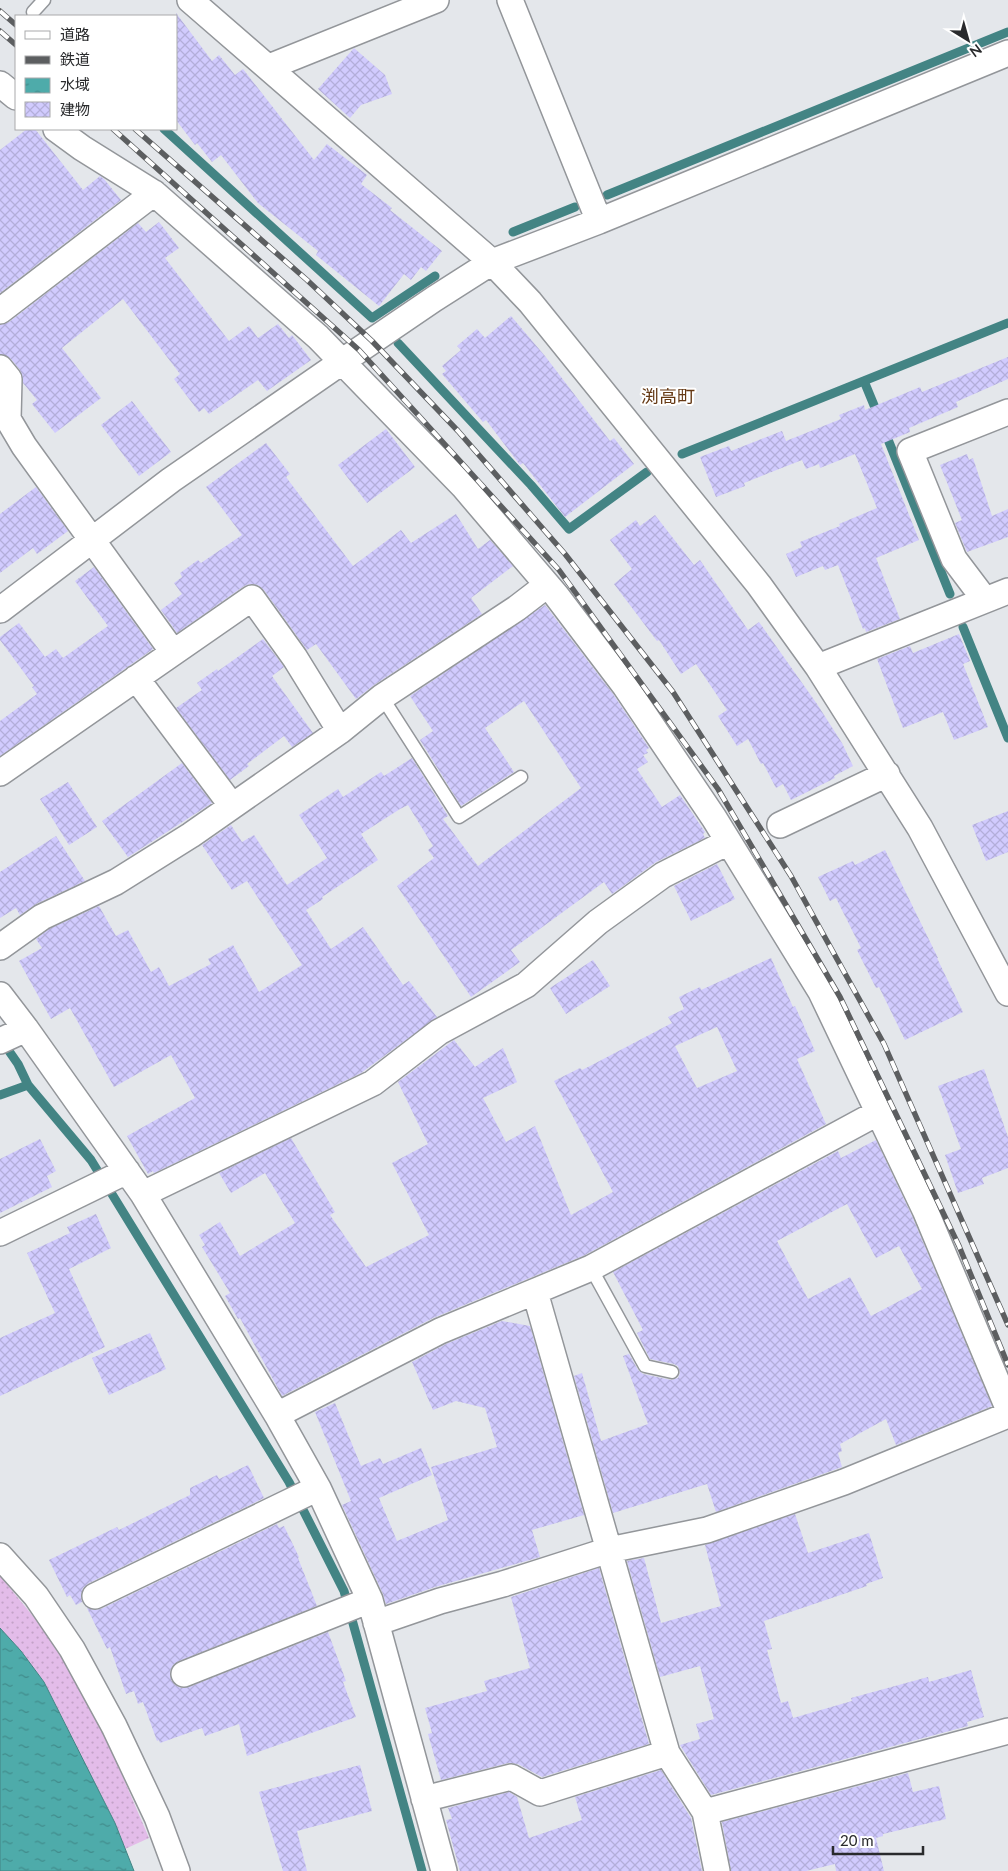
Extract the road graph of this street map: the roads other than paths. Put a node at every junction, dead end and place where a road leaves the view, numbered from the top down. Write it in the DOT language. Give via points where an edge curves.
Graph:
graph roads {
  1 [pos="44,0"];
  2 [pos="190,0"];
  3 [pos="436,0"];
  4 [pos="510,0"];
  5 [pos="33,12"];
  6 [pos="1008,53"];
  7 [pos="269,67"];
  8 [pos="57,130"];
  9 [pos="154,193"];
  10 [pos="599,221"];
  11 [pos="492,262"];
  12 [pos="0,311"];
  13 [pos="341,362"];
  14 [pos="0,368"];
  15 [pos="1008,412"];
  16 [pos="92,540"];
  17 [pos="547,585"];
  18 [pos="1008,591"];
  19 [pos="985,600"];
  20 [pos="0,610"];
  21 [pos="173,652"];
  22 [pos="818,667"];
  23 [pos="136,678"];
  24 [pos="382,697"];
  25 [pos="340,731"];
  26 [pos="0,774"];
  27 [pos="887,774"];
  28 [pos="521,777"];
  29 [pos="232,806"];
  30 [pos="780,825"];
  31 [pos="728,842"];
  32 [pos="0,947"];
  33 [pos="1008,993"];
  34 [pos="0,995"];
  35 [pos="12,1035"];
  36 [pos="879,1112"];
  37 [pos="121,1174"];
  38 [pos="143,1194"];
  39 [pos="0,1233"];
  40 [pos="591,1268"];
  41 [pos="534,1292"];
  42 [pos="672,1372"];
  43 [pos="1008,1408"];
  44 [pos="277,1414"];
  45 [pos="1008,1415"];
  46 [pos="313,1490"];
  47 [pos="609,1550"];
  48 [pos="0,1556"];
  49 [pos="94,1596"];
  50 [pos="368,1609"];
  51 [pos="184,1674"];
  52 [pos="1008,1731"];
  53 [pos="667,1753"];
  54 [pos="424,1799"];
  55 [pos="705,1812"];
  56 [pos="177,1871"];
  57 [pos="444,1871"];
  58 [pos="717,1871"];
  1 -- 5 [label="lane"];
  2 -- 7 [label="street"];
  3 -- 7 [label="street"];
  4 -- 10 [label="street"];
  6 -- 10 [label="street"];
  7 -- 11 [label="street"];
  8 -- 9 [label="street"];
  9 -- 12 [label="street"];
  9 -- 13 [label="street" via="318,337"];
  10 -- 11 [label="street"];
  11 -- 13 [label="street"];
  11 -- 22 [label="street" via="530,302 753,577"];
  13 -- 16 [label="street" via="171,480"];
  13 -- 17 [label="street" via="462,486"];
  14 -- 16 [label="street" via="9,379 8,419"];
  15 -- 19 [label="street" via="910,451 954,559"];
  16 -- 20 [label="street"];
  16 -- 21 [label="street"];
  17 -- 24 [label="street"];
  17 -- 31 [label="street" via="625,686"];
  18 -- 19 [label="street"];
  19 -- 22 [label="street"];
  21 -- 23 [label="street"];
  21 -- 25 [label="street" via="252,598 295,658"];
  22 -- 27 [label="street"];
  23 -- 26 [label="street"];
  23 -- 29 [label="street"];
  24 -- 25 [label="street"];
  24 -- 28 [label="lane" via="459,817"];
  25 -- 29 [label="street"];
  27 -- 30 [label="street"];
  27 -- 33 [label="street" via="920,828"];
  29 -- 32 [label="street" via="116,882 42,917"];
  31 -- 36 [label="street" via="821,992"];
  31 -- 38 [label="street" via="663,875 598,922 526,985 439,1032 373,1083"];
  34 -- 35 [label="street"];
  35 -- 37 [label="street"];
  36 -- 40 [label="street"];
  36 -- 43 [label="street" via="925,1210"];
  37 -- 38 [label="street"];
  37 -- 39 [label="street"];
  38 -- 44 [label="street"];
  40 -- 41 [label="street"];
  40 -- 42 [label="lane" via="644,1366"];
  41 -- 44 [label="street" via="440,1331"];
  41 -- 47 [label="street"];
  44 -- 46 [label="street"];
  45 -- 47 [label="street" via="844,1482 707,1530"];
  46 -- 49 [label="street"];
  46 -- 50 [label="street"];
  47 -- 50 [label="street" via="440,1601"];
  47 -- 53 [label="street"];
  48 -- 56 [label="street" via="36,1596 72,1649 114,1726 157,1817"];
  50 -- 51 [label="street" via="335,1614"];
  50 -- 54 [label="street"];
  52 -- 55 [label="street"];
  53 -- 54 [label="street" via="540,1793 511,1777"];
  53 -- 55 [label="street"];
  54 -- 57 [label="street"];
  55 -- 58 [label="street"];
}
